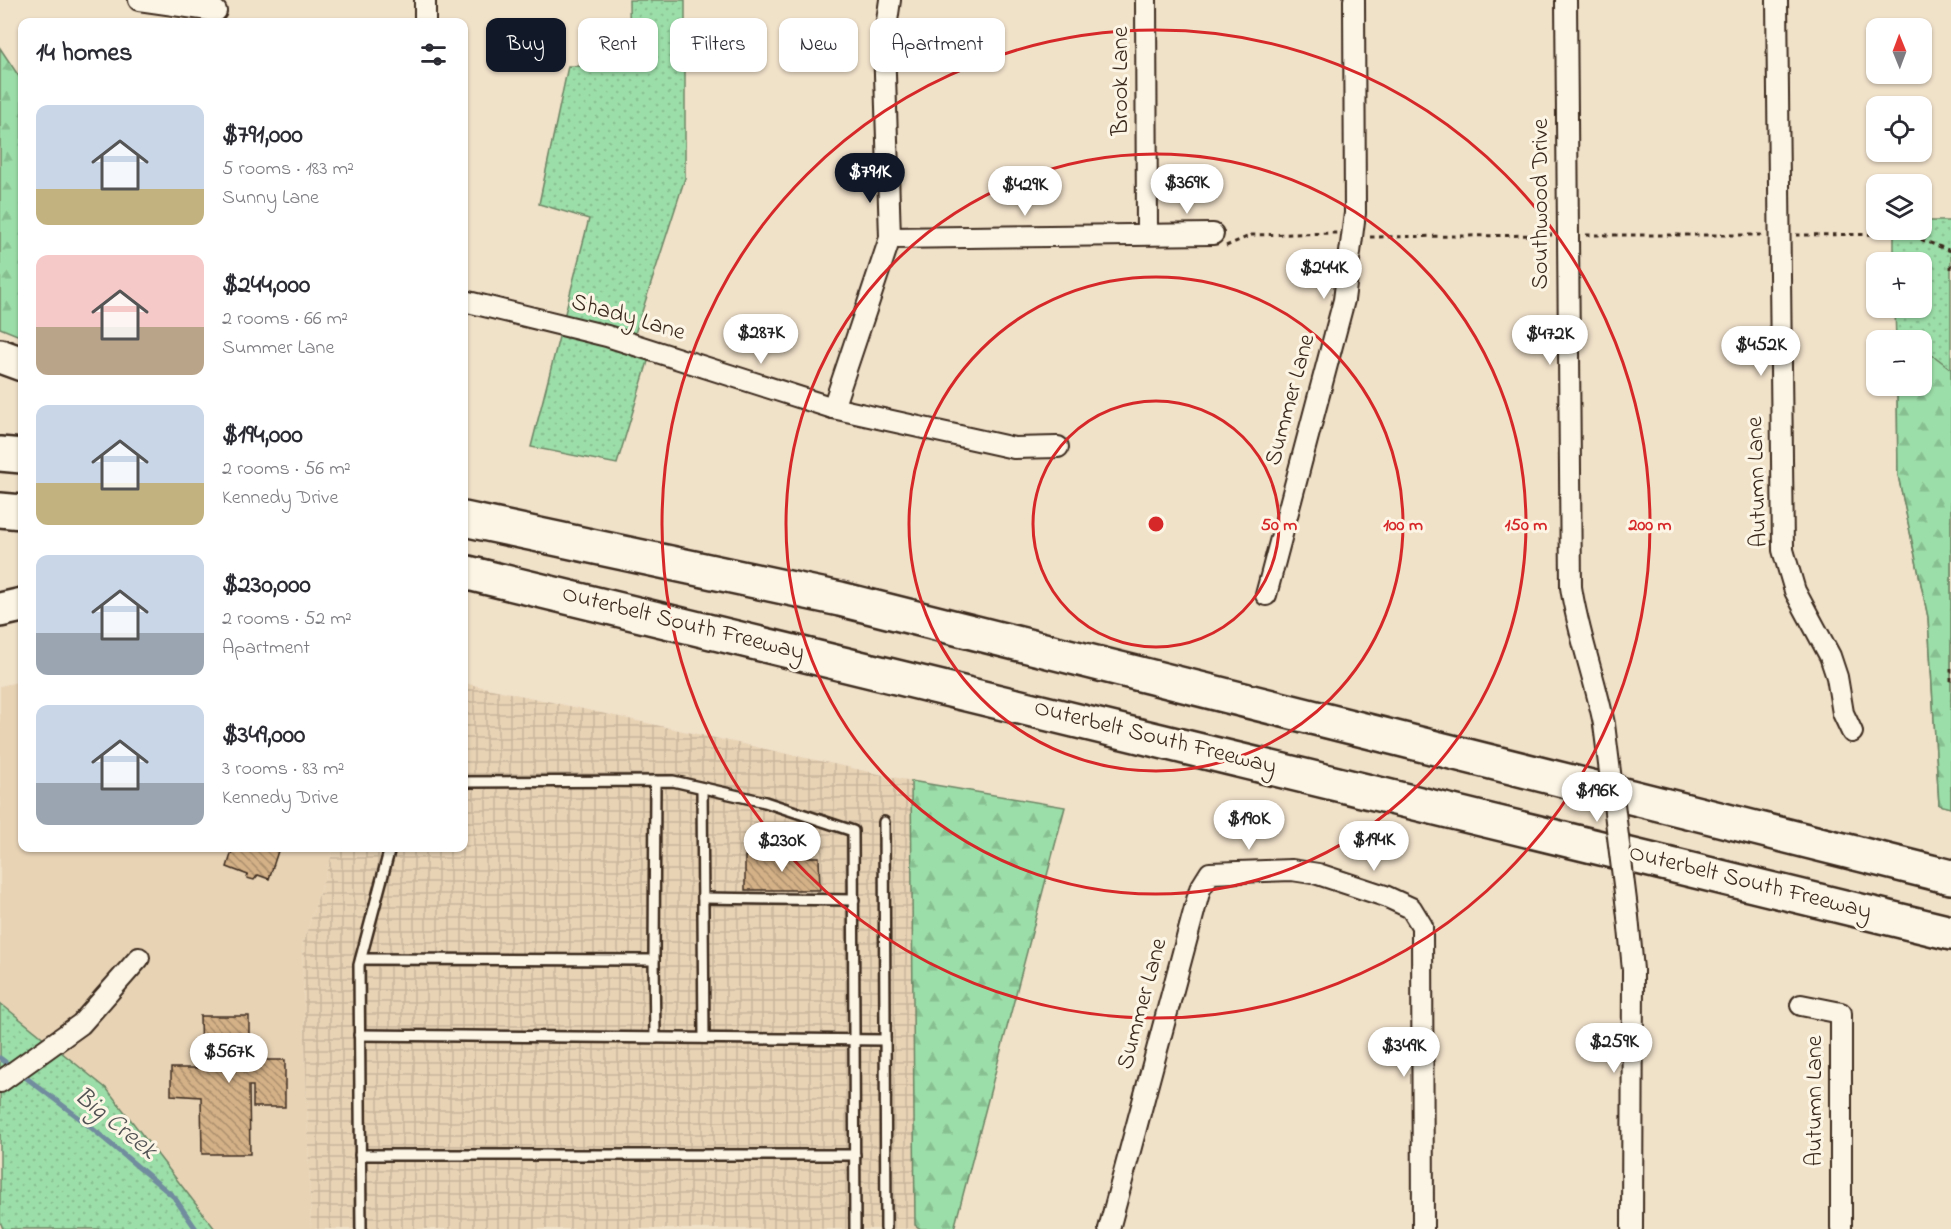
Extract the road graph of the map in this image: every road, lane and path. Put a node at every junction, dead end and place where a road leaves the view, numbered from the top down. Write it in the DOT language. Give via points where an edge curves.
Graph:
graph roads {
  1 [pos="139,0"];
  2 [pos="425,0"];
  3 [pos="890,0"];
  4 [pos="1146,0"];
  5 [pos="1354,0"];
  6 [pos="1566,0"];
  7 [pos="1776,0"];
  8 [pos="215,11"];
  9 [pos="425,18"];
  10 [pos="1147,233"];
  11 [pos="1339,233"];
  12 [pos="1554,235"];
  13 [pos="1585,235"];
  14 [pos="1764,235"];
  15 [pos="1796,235"];
  16 [pos="1369,237"];
  17 [pos="890,238"];
  18 [pos="1218,241"];
  19 [pos="1951,250"];
  20 [pos="468,302"];
  21 [pos="0,356"];
  22 [pos="18,363"];
  23 [pos="833,408"];
  24 [pos="1058,447"];
  25 [pos="0,454"];
  26 [pos="18,456"];
  27 [pos="0,510"];
  28 [pos="18,512"];
  29 [pos="468,520"];
  30 [pos="468,576"];
  31 [pos="1266,595"];
  32 [pos="18,606"];
  33 [pos="0,610"];
  34 [pos="1951,668"];
  35 [pos="1951,682"];
  36 [pos="1852,732"];
  37 [pos="655,781"];
  38 [pos="468,782"];
  39 [pos="702,788"];
  40 [pos="884,822"];
  41 [pos="389,852"];
  42 [pos="1951,877"];
  43 [pos="703,898"];
  44 [pos="854,900"];
  45 [pos="1951,933"];
  46 [pos="139,958"];
  47 [pos="361,959"];
  48 [pos="654,960"];
  49 [pos="1802,1005"];
  50 [pos="359,1035"];
  51 [pos="655,1038"];
  52 [pos="704,1038"];
  53 [pos="855,1040"];
  54 [pos="885,1040"];
  55 [pos="0,1082"];
  56 [pos="360,1155"];
  57 [pos="855,1155"];
  58 [pos="361,1229"];
  59 [pos="855,1229"];
  60 [pos="886,1229"];
  61 [pos="1110,1229"];
  62 [pos="1423,1229"];
  63 [pos="1632,1229"];
  64 [pos="1841,1229"];
  1 -- 8 [label="street"];
  2 -- 9 [label="street"];
  3 -- 17 [label="street" via="884,42"];
  4 -- 10 [label="street, Brook Lane"];
  5 -- 31 [label="street, Summer Lane" via="1355,213 1344,300"];
  6 -- 63 [label="street, Southwood Drive, bridge" via="1571,587 1604,724 1628,917 1633,970"];
  7 -- 36 [label="street, Autumn Lane" via="1783,550 1795,591 1838,677 1843,713"];
  10 -- 17 [label="street"];
  10 -- 18 [label="street"];
  11 -- 18 [label="path" via="1252,235"];
  12 -- 16 [label="path"];
  13 -- 14 [label="path"];
  15 -- 19 [label="path" via="1907,234"];
  17 -- 23 [label="street"];
  20 -- 23 [label="street, Shady Lane" via="607,336"];
  21 -- 22 [label="highway"];
  23 -- 24 [label="street, Shady Lane" via="1014,448"];
  25 -- 26 [label="highway"];
  27 -- 28 [label="highway"];
  29 -- 42 [label="highway" via="840,599"];
  30 -- 45 [label="highway, Outerbelt South Freeway"];
  32 -- 33 [label="highway"];
  34 -- 35 [label="path"];
  37 -- 38 [label="lane"];
  37 -- 39 [label="lane"];
  37 -- 48 [label="lane"];
  39 -- 43 [label="lane"];
  39 -- 44 [label="lane" via="765,802 853,831"];
  40 -- 54 [label="lane"];
  41 -- 47 [label="lane"];
  43 -- 44 [label="lane"];
  43 -- 52 [label="lane"];
  44 -- 53 [label="lane"];
  46 -- 55 [label="street" via="81,1024"];
  47 -- 48 [label="lane"];
  47 -- 50 [label="lane"];
  48 -- 51 [label="lane"];
  49 -- 64 [label="street, Autumn Lane" via="1841,1013"];
  50 -- 51 [label="lane"];
  50 -- 56 [label="lane"];
  51 -- 52 [label="lane"];
  52 -- 53 [label="lane"];
  53 -- 54 [label="lane"];
  53 -- 57 [label="lane"];
  54 -- 60 [label="lane"];
  56 -- 57 [label="lane"];
  56 -- 58 [label="lane"];
  57 -- 59 [label="lane"];
  61 -- 62 [label="street, Summer Lane" via="1200,889 1210,873 1292,870 1318,874 1385,896 1411,908 1422,926"];
}
